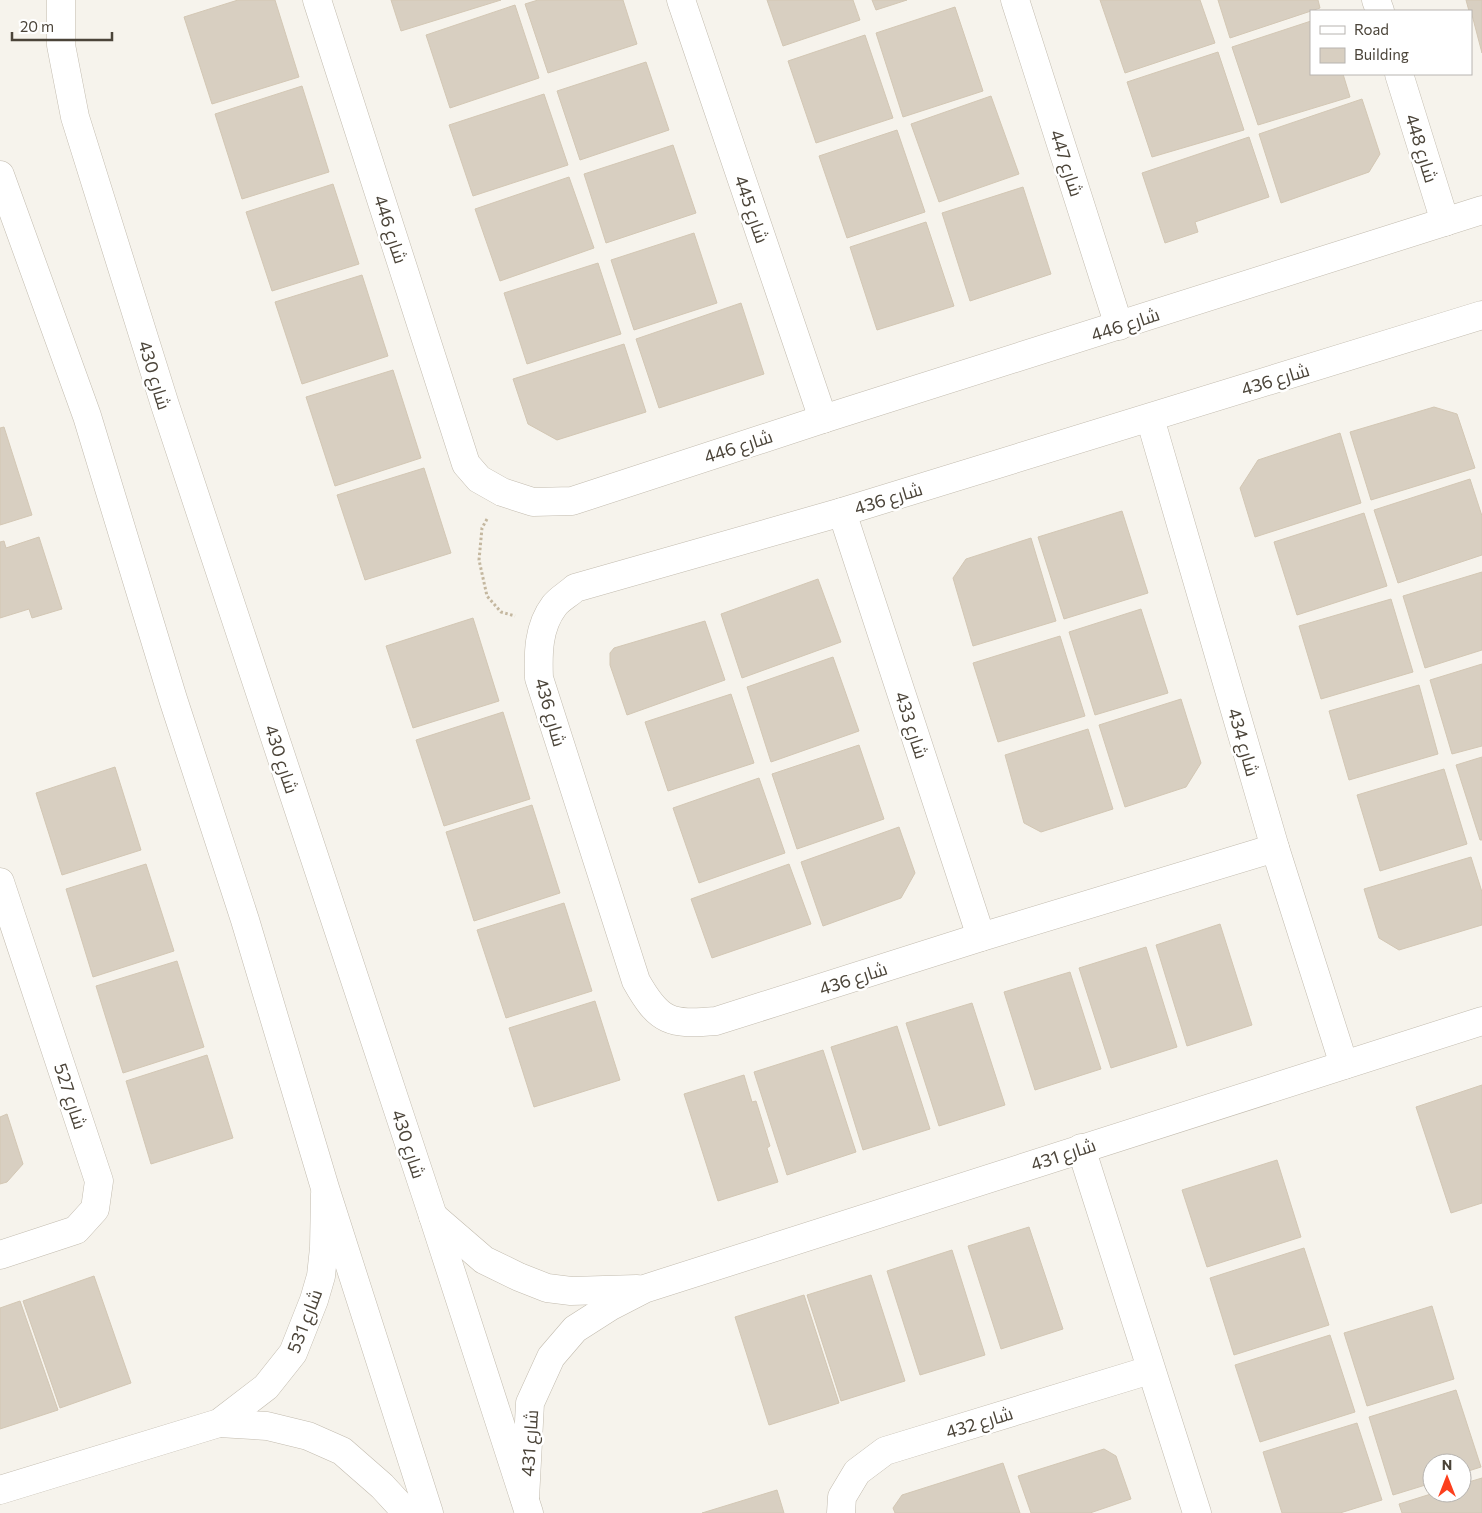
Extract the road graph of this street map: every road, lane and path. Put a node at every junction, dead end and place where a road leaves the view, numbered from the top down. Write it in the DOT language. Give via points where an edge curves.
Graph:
graph roads {
  1 [pos="61,0"];
  2 [pos="317,0"];
  3 [pos="681,0"];
  4 [pos="1015,0"];
  5 [pos="1399,75"];
  6 [pos="0,175"];
  7 [pos="1482,210"];
  8 [pos="1445,222"];
  9 [pos="1481,319"];
  10 [pos="1119,326"];
  11 [pos="1150,418"];
  12 [pos="823,419"];
  13 [pos="502,492"];
  14 [pos="842,512"];
  15 [pos="544,624"];
  16 [pos="1275,848"];
  17 [pos="0,882"];
  18 [pos="981,937"];
  19 [pos="1482,1020"];
  20 [pos="1344,1065"];
  21 [pos="1081,1148"];
  22 [pos="325,1188"];
  23 [pos="433,1216"];
  24 [pos="0,1255"];
  25 [pos="644,1289"];
  26 [pos="1150,1370"];
  27 [pos="219,1423"];
  28 [pos="0,1490"];
  29 [pos="527,1506"];
  30 [pos="407,1513"];
  31 [pos="429,1513"];
  32 [pos="841,1513"];
  33 [pos="1197,1513"];
  1 -- 23 [label="street, شارع 430" via="61,45 76,116 171,423"];
  2 -- 13 [label="street, شارع 446" via="466,464 479,479"];
  3 -- 12 [label="street, شارع 445"];
  4 -- 10 [label="street, شارع 447"];
  5 -- 8 [label="street, شارع 448"];
  6 -- 22 [label="street" via="87,416 173,699 245,920"];
  7 -- 8 [label="street, شارع 446"];
  8 -- 10 [label="street, شارع 446"];
  9 -- 11 [label="street, شارع 436"];
  10 -- 12 [label="street, شارع 446"];
  11 -- 14 [label="street, شارع 436"];
  11 -- 16 [label="street, شارع 434"];
  12 -- 13 [label="street, شارع 446" via="572,501 533,502"];
  13 -- 15 [label="path" via="482,528 479,560 487,596 501,612"];
  14 -- 15 [label="street, شارع 436" via="575,588 554,605"];
  14 -- 18 [label="street, شارع 433"];
  15 -- 18 [label="street, شارع 436" via="538,652 539,678 636,981 649,1004 669,1020 692,1023 716,1021"];
  16 -- 18 [label="street, شارع 436"];
  16 -- 20 [label="street, شارع 434"];
  17 -- 24 [label="street, شارع 527" via="99,1181 95,1209 76,1230"];
  19 -- 20 [label="street, شارع 431"];
  20 -- 21 [label="street, شارع 431"];
  21 -- 25 [label="street, شارع 431"];
  21 -- 26 [label="street"];
  22 -- 27 [label="street, شارع 531" via="320,1276 293,1353 266,1387"];
  22 -- 31 [label="street"];
  23 -- 25 [label="street, شارع 431" via="484,1260 547,1288 571,1291"];
  23 -- 29 [label="street, شارع 430"];
  25 -- 29 [label="street, شارع 431" via="575,1329 551,1357 530,1404"];
  26 -- 32 [label="street, شارع 432" via="885,1451 857,1472 842,1497"];
  26 -- 33 [label="street"];
  27 -- 28 [label="street, شارع 531"];
  27 -- 30 [label="street, شارع 531" via="276,1428 308,1436 342,1451"];
}
